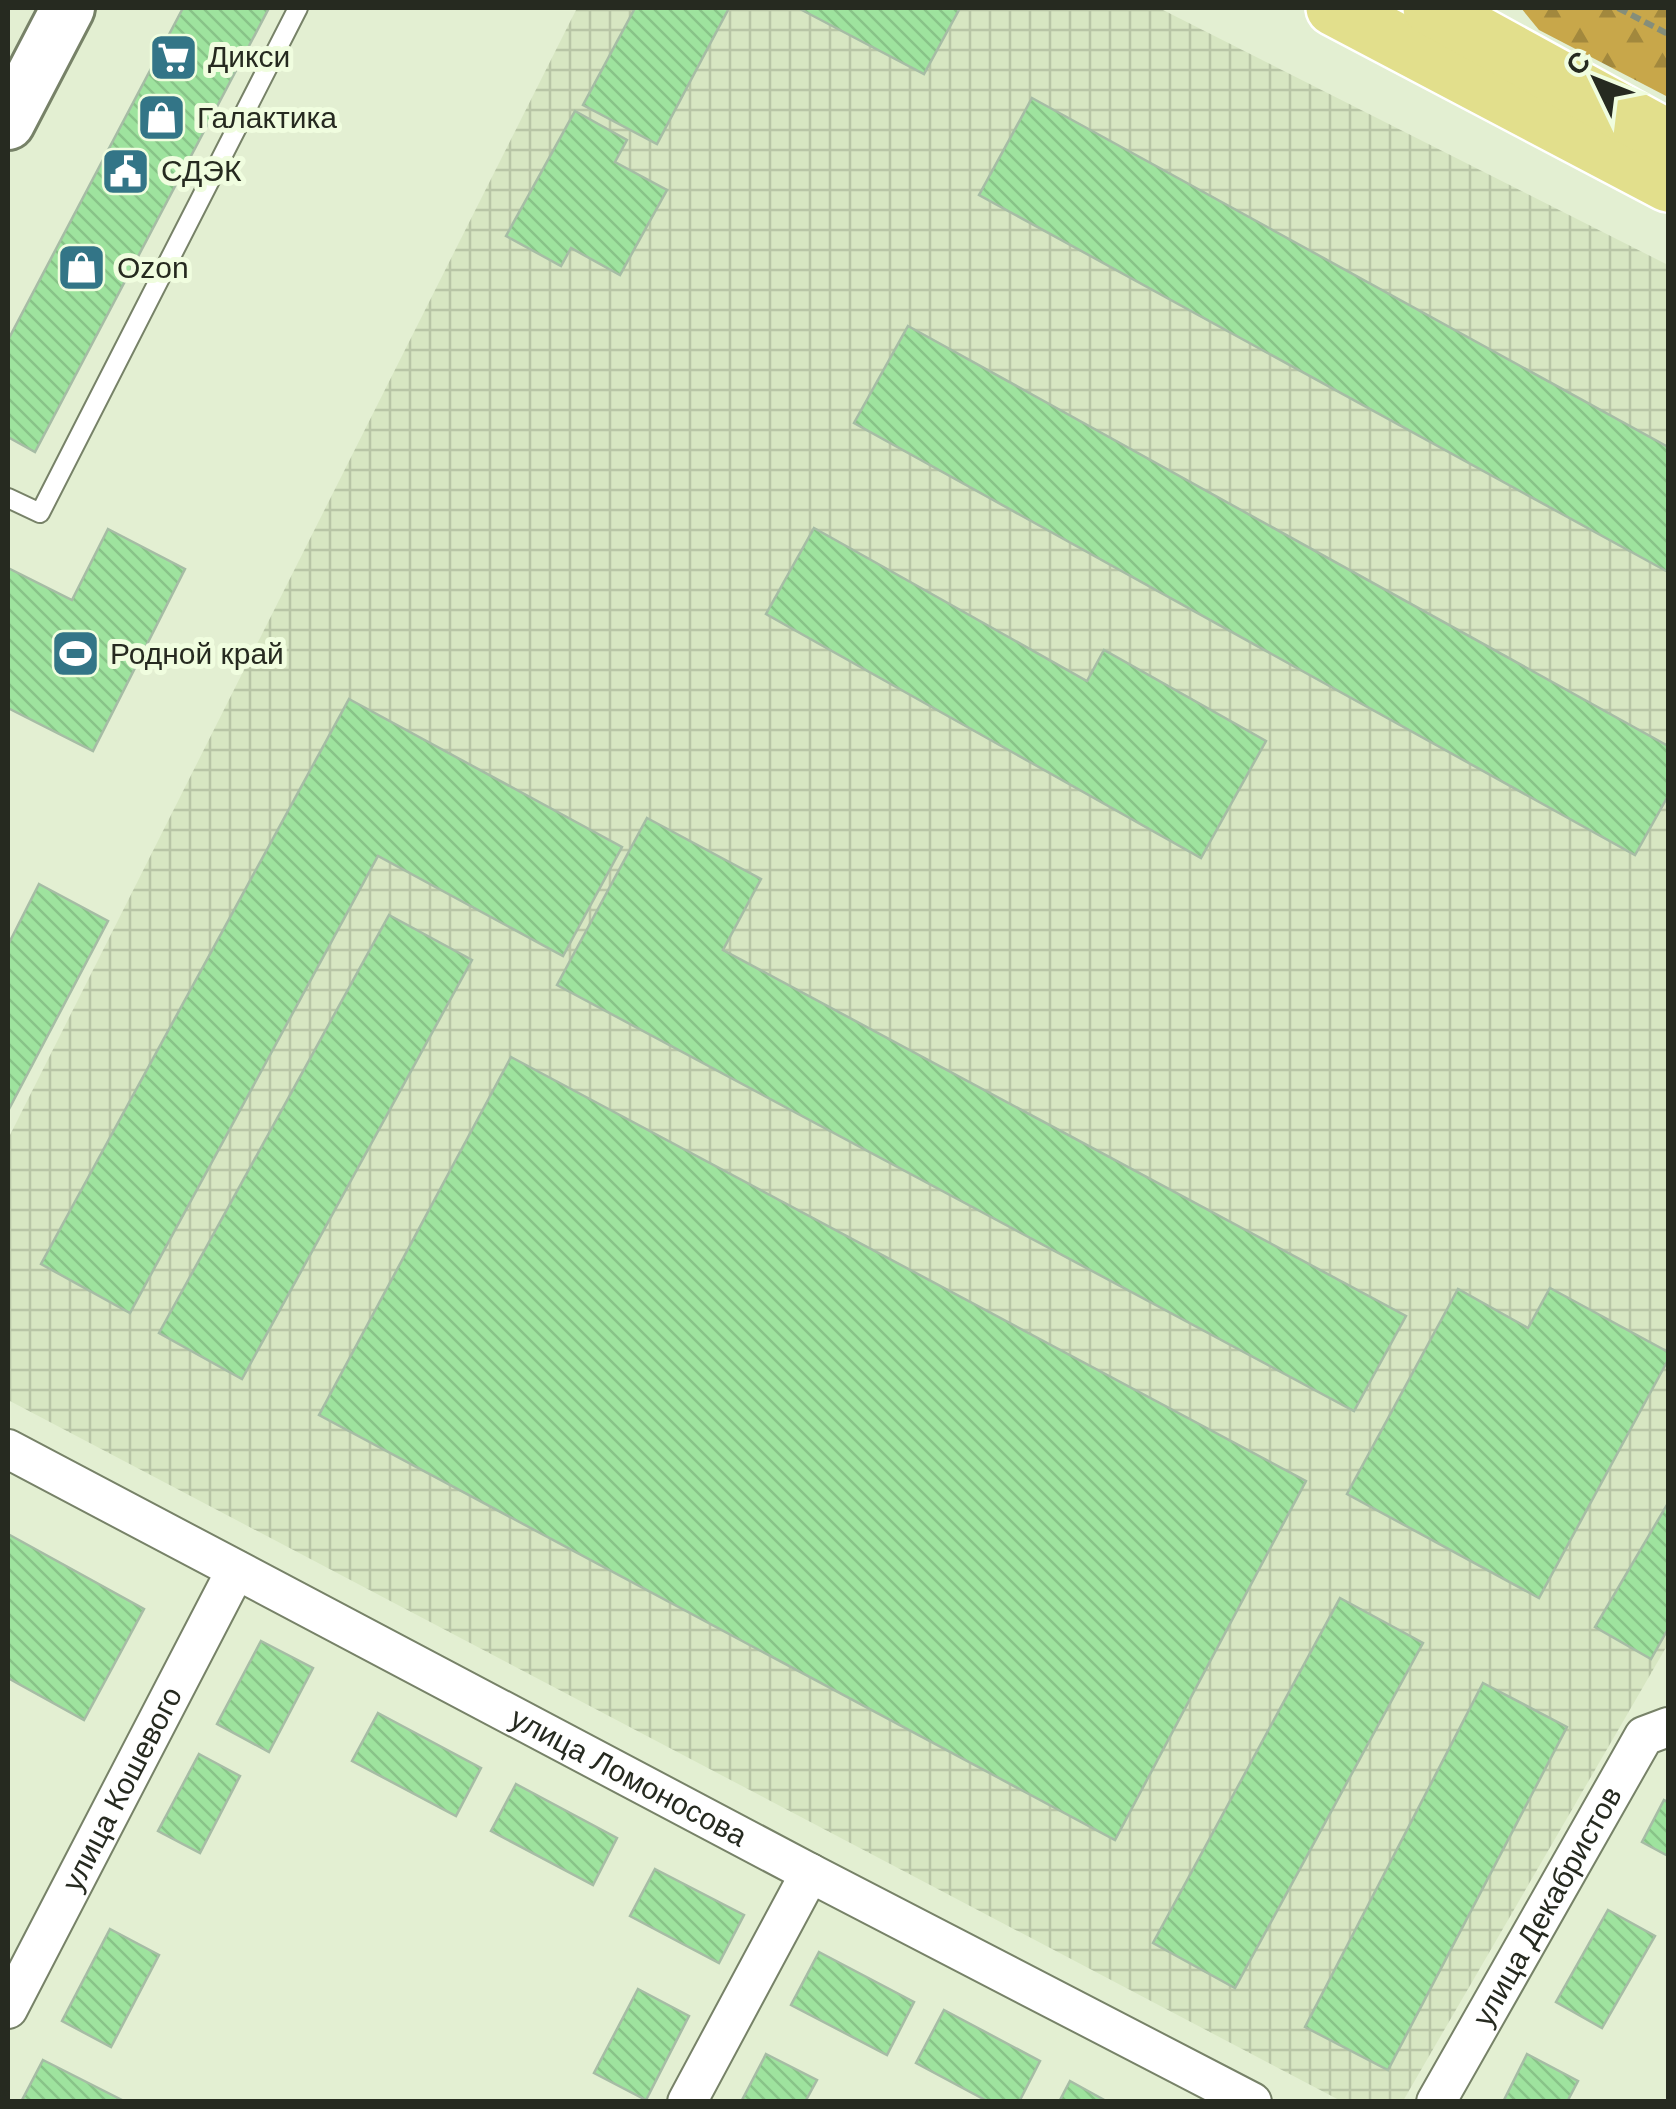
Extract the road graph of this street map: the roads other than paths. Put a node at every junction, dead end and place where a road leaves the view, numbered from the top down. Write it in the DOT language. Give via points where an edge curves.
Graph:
graph roads {
  1 [pos="68,8"];
  2 [pos="298,8"];
  3 [pos="1334,8"];
  4 [pos="1458,14"];
  5 [pos="10,113"];
  6 [pos="1668,138"];
  7 [pos="1668,184"];
  8 [pos="8,498"];
  9 [pos="8,1449"];
  10 [pos="236,1570"];
  11 [pos="1668,1727"];
  12 [pos="810,1873"];
  13 [pos="8,2009"];
  14 [pos="687,2102"];
  15 [pos="1252,2102"];
  16 [pos="1436,2102"];
  1 -- 5 [label="street"];
  2 -- 8 [label="lane" via="40,513"];
  3 -- 7 [label="main road"];
  4 -- 6 [label="main road"];
  9 -- 10 [label="street, улица Ломоносова"];
  10 -- 12 [label="street, улица Ломоносова"];
  10 -- 13 [label="street, улица Кошевого"];
  11 -- 16 [label="street, улица Декабристов" via="1644,1736"];
  12 -- 14 [label="street"];
  12 -- 15 [label="street, улица Ломоносова"];
}
